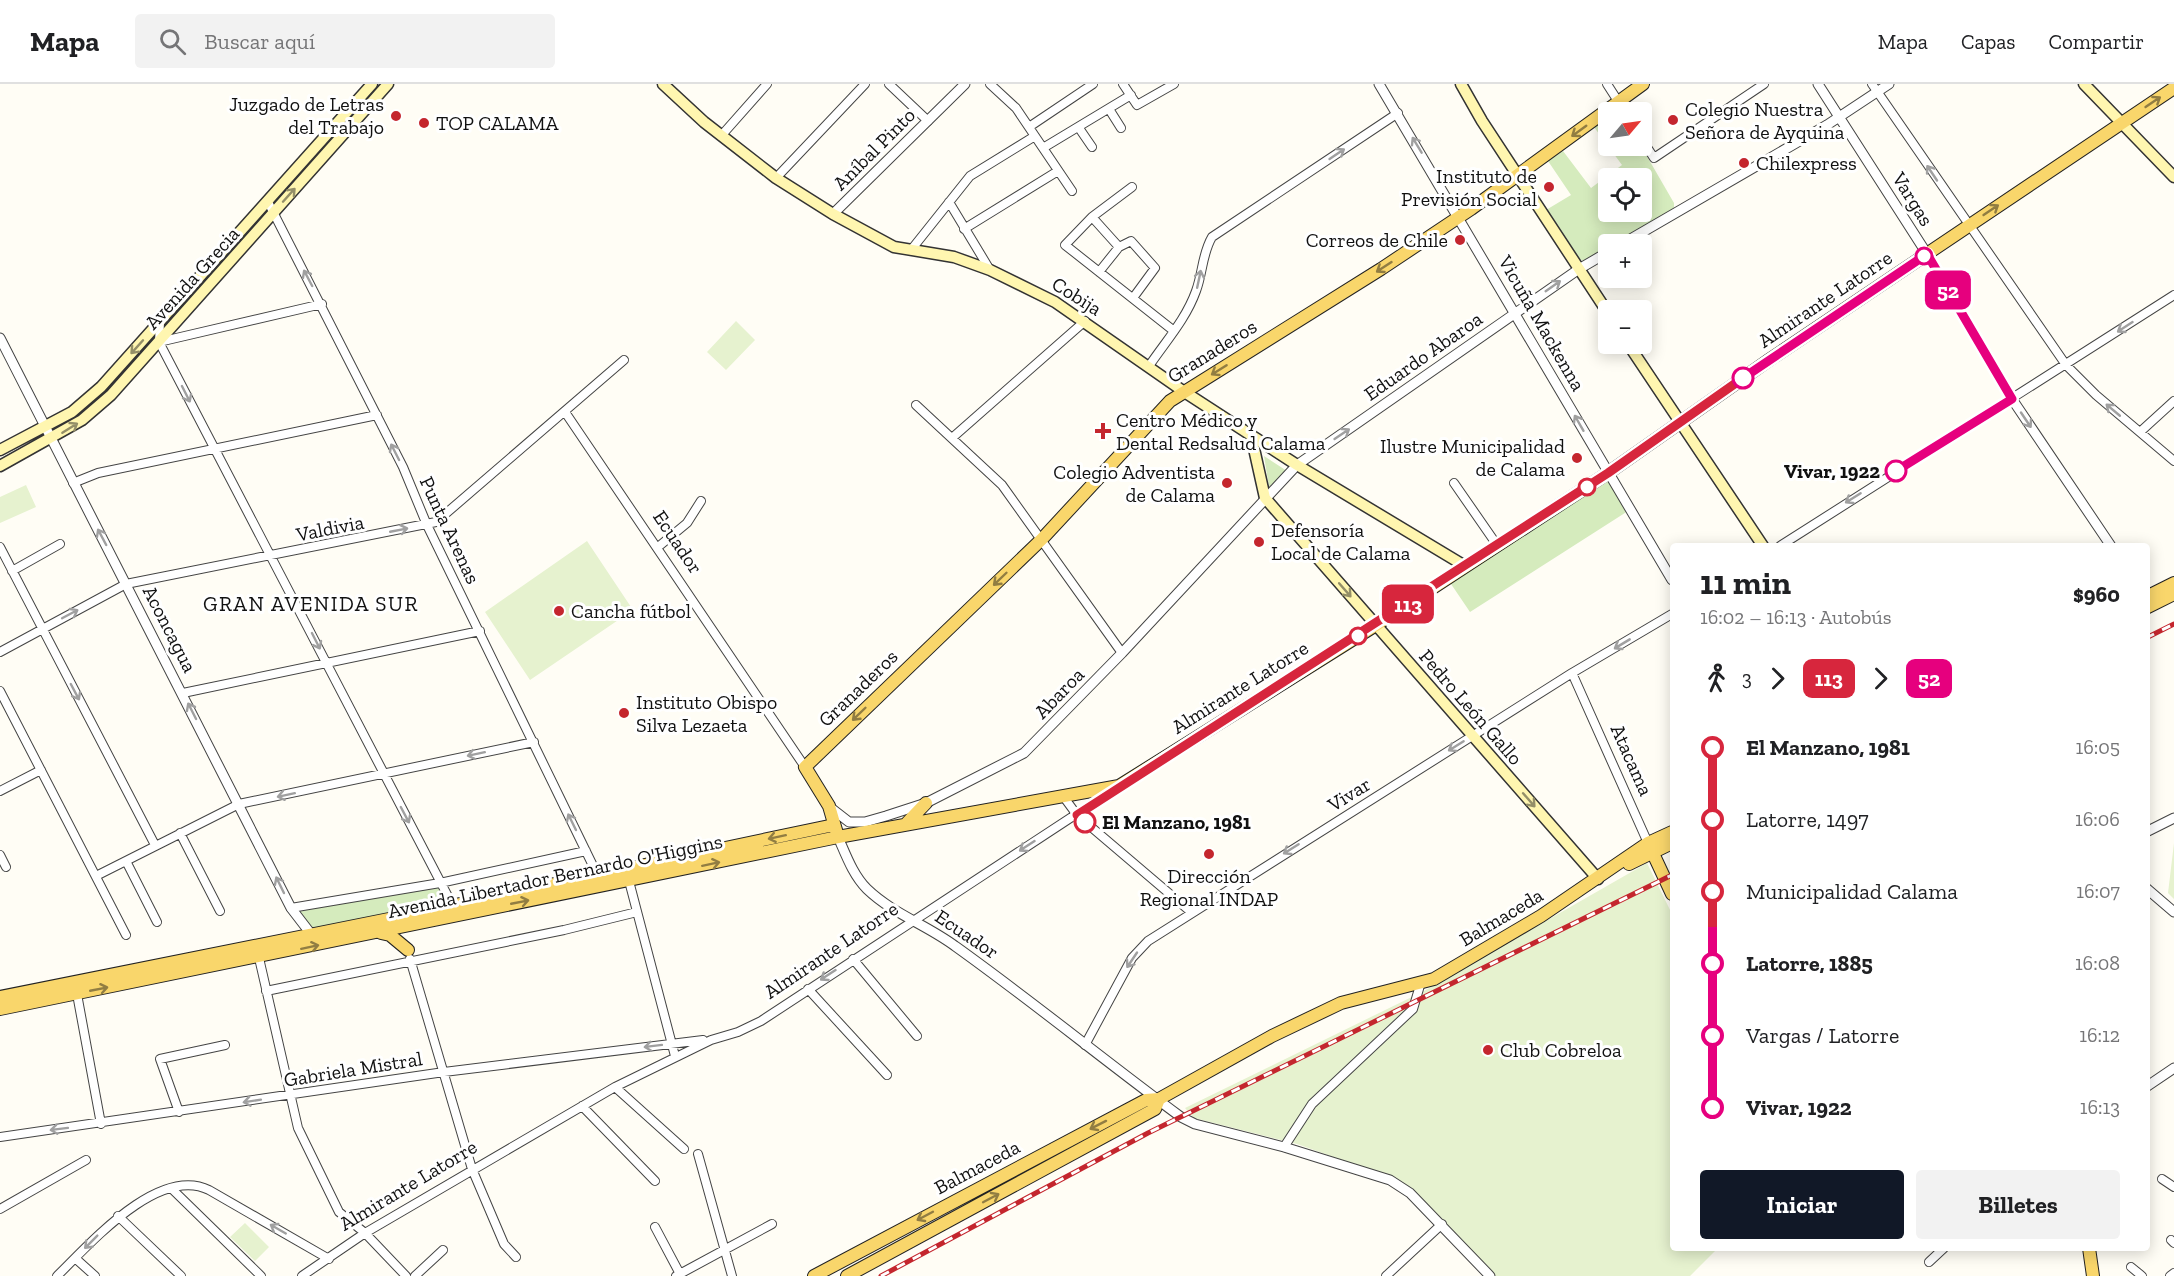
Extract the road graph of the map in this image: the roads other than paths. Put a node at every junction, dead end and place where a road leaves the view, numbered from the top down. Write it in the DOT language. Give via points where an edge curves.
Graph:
graph roads {
  1 [pos="372,84"];
  2 [pos="388,84"];
  3 [pos="765,84"];
  4 [pos="865,84"];
  5 [pos="889,84"];
  6 [pos="966,84"];
  7 [pos="990,84"];
  8 [pos="1093,84"];
  9 [pos="1123,84"];
  10 [pos="1174,84"];
  11 [pos="1379,84"];
  12 [pos="1461,84"];
  13 [pos="1607,84"];
  14 [pos="1642,84"];
  15 [pos="1764,84"];
  16 [pos="1818,84"];
  17 [pos="1889,84"];
  18 [pos="2084,84"];
  19 [pos="667,85"];
  20 [pos="1875,88"];
  21 [pos="2174,88"];
  22 [pos="1131,96"];
  23 [pos="1618,102"];
  24 [pos="1627,102"];
  25 [pos="1109,109"];
  26 [pos="1398,113"];
  27 [pos="1840,117"];
  28 [pos="928,121"];
  29 [pos="2122,122"];
  30 [pos="1598,124"];
  31 [pos="1029,127"];
  32 [pos="1079,128"];
  33 [pos="1121,128"];
  34 [pos="721,136"];
  35 [pos="1035,136"];
  36 [pos="1092,147"];
  37 [pos="1043,148"];
  38 [pos="1652,156"];
  39 [pos="1058,171"];
  40 [pos="1517,176"];
  41 [pos="2174,177"];
  42 [pos="776,178"];
  43 [pos="1132,187"];
  44 [pos="1071,191"];
  45 [pos="268,202"];
  46 [pos="949,202"];
  47 [pos="274,213"];
  48 [pos="833,214"];
  49 [pos="1092,217"];
  50 [pos="1460,217"];
  51 [pos="1968,226"];
  52 [pos="964,229"];
  53 [pos="1639,234"];
  54 [pos="1119,247"];
  55 [pos="911,250"];
  56 [pos="1927,254"];
  57 [pos="1598,258"];
  58 [pos="1579,268"];
  59 [pos="990,270"];
  60 [pos="1099,272"];
  61 [pos="2174,295"];
  62 [pos="1133,298"];
  63 [pos="1600,300"];
  64 [pos="322,304"];
  65 [pos="1515,313"];
  66 [pos="160,321"];
  67 [pos="1085,321"];
  68 [pos="1174,331"];
  69 [pos="0,338"];
  70 [pos="159,342"];
  71 [pos="1635,354"];
  72 [pos="624,360"];
  73 [pos="2066,365"];
  74 [pos="1149,366"];
  75 [pos="1183,391"];
  76 [pos="2012,399"];
  77 [pos="2174,401"];
  78 [pos="916,405"];
  79 [pos="565,412"];
  80 [pos="377,416"];
  81 [pos="1680,422"];
  82 [pos="46,427"];
  83 [pos="2139,432"];
  84 [pos="1251,435"];
  85 [pos="952,438"];
  86 [pos="51,439"];
  87 [pos="0,450"];
  88 [pos="215,450"];
  89 [pos="2174,462"];
  90 [pos="1297,465"];
  91 [pos="0,466"];
  92 [pos="1608,473"];
  93 [pos="73,483"];
  94 [pos="1454,483"];
  95 [pos="1265,498"];
  96 [pos="701,501"];
  97 [pos="427,525"];
  98 [pos="1042,538"];
  99 [pos="1761,543"];
  100 [pos="1785,543"];
  101 [pos="2109,543"];
  102 [pos="60,544"];
  103 [pos="1497,544"];
  104 [pos="0,547"];
  105 [pos="658,548"];
  106 [pos="272,556"];
  107 [pos="1465,566"];
  108 [pos="12,571"];
  109 [pos="1670,577"];
  110 [pos="2174,583"];
  111 [pos="126,584"];
  112 [pos="2174,594"];
  113 [pos="2150,601"];
  114 [pos="2150,601"];
  115 [pos="1670,615"];
  116 [pos="1376,625"];
  117 [pos="42,629"];
  118 [pos="480,631"];
  119 [pos="0,652"];
  120 [pos="1122,654"];
  121 [pos="327,663"];
  122 [pos="1572,674"];
  123 [pos="0,691"];
  124 [pos="183,693"];
  125 [pos="1472,736"];
  126 [pos="534,742"];
  127 [pos="805,767"];
  128 [pos="41,770"];
  129 [pos="384,774"];
  130 [pos="1119,786"];
  131 [pos="0,791"];
  132 [pos="1063,796"];
  133 [pos="926,803"];
  134 [pos="239,804"];
  135 [pos="829,806"];
  136 [pos="1077,815"];
  137 [pos="2174,818"];
  138 [pos="834,825"];
  139 [pos="905,825"];
  140 [pos="2150,830"];
  141 [pos="180,833"];
  142 [pos="1670,833"];
  143 [pos="838,837"];
  144 [pos="1670,843"];
  145 [pos="155,845"];
  146 [pos="1650,848"];
  147 [pos="585,851"];
  148 [pos="0,855"];
  149 [pos="126,861"];
  150 [pos="6,867"];
  151 [pos="597,874"];
  152 [pos="96,876"];
  153 [pos="1598,879"];
  154 [pos="629,881"];
  155 [pos="440,883"];
  156 [pos="1670,890"];
  157 [pos="2150,891"];
  158 [pos="453,906"];
  159 [pos="291,908"];
  160 [pos="220,911"];
  161 [pos="638,912"];
  162 [pos="1191,912"];
  163 [pos="2174,912"];
  164 [pos="911,921"];
  165 [pos="157,922"];
  166 [pos="400,922"];
  167 [pos="417,922"];
  168 [pos="379,933"];
  169 [pos="310,934"];
  170 [pos="126,935"];
  171 [pos="409,956"];
  172 [pos="259,958"];
  173 [pos="853,960"];
  174 [pos="1421,982"];
  175 [pos="808,989"];
  176 [pos="266,991"];
  177 [pos="77,994"];
  178 [pos="0,997"];
  179 [pos="0,1009"];
  180 [pos="917,1036"];
  181 [pos="711,1040"];
  182 [pos="672,1044"];
  183 [pos="225,1045"];
  184 [pos="1085,1045"];
  185 [pos="675,1056"];
  186 [pos="444,1072"];
  187 [pos="2172,1072"];
  188 [pos="886,1075"];
  189 [pos="2150,1086"];
  190 [pos="615,1087"];
  191 [pos="291,1095"];
  192 [pos="1160,1100"];
  193 [pos="582,1106"];
  194 [pos="179,1112"];
  195 [pos="101,1124"];
  196 [pos="0,1137"];
  197 [pos="1284,1147"];
  198 [pos="684,1149"];
  199 [pos="698,1154"];
  200 [pos="86,1160"];
  201 [pos="472,1168"];
  202 [pos="2162,1179"];
  203 [pos="656,1181"];
  204 [pos="2174,1187"];
  205 [pos="172,1189"];
  206 [pos="0,1209"];
  207 [pos="118,1216"];
  208 [pos="772,1224"];
  209 [pos="1442,1224"];
  210 [pos="655,1227"];
  211 [pos="365,1233"];
  212 [pos="724,1249"];
  213 [pos="443,1250"];
  214 [pos="1941,1251"];
  215 [pos="2089,1251"];
  216 [pos="516,1257"];
  217 [pos="75,1258"];
  218 [pos="328,1259"];
  219 [pos="1929,1262"];
  220 [pos="2131,1268"];
  221 [pos="2174,1273"];
  222 [pos="678,1275"];
  223 [pos="57,1276"];
  224 [pos="95,1276"];
  225 [pos="181,1276"];
  226 [pos="261,1276"];
  227 [pos="302,1276"];
  228 [pos="406,1276"];
  229 [pos="415,1276"];
  230 [pos="732,1276"];
  231 [pos="814,1276"];
  232 [pos="848,1276"];
  233 [pos="1386,1276"];
  234 [pos="1490,1276"];
  235 [pos="2093,1276"];
  236 [pos="2142,1276"];
  237 [pos="2170,1276"];
  1 -- 45 [label="main road, Avenida Grecia"];
  47 -- 2 [label="main road, Avenida Grecia, one-way"];
  3 -- 34 [label="street"];
  4 -- 42 [label="street"];
  5 -- 28 [label="street"];
  6 -- 28 [label="street, Aníbal Pinto"];
  7 -- 31 [label="street" via="1016,108"];
  8 -- 31 [label="street"];
  9 -- 22 [label="street"];
  10 -- 22 [label="street" via="1137,105"];
  11 -- 26 [label="street, Vicuña Mackenna"];
  12 -- 40 [label="main road"];
  13 -- 23 [label="street"];
  14 -- 24 [label="main road, Granaderos"];
  15 -- 38 [label="street"];
  16 -- 27 [label="street, Vargas"];
  17 -- 20 [label="street"];
  18 -- 29 [label="main road"];
  19 -- 34 [label="main road, Cobija"];
  20 -- 27 [label="street"];
  51 -- 20 [label="street, one-way"];
  29 -- 21 [label="main road, Almirante Latorre, one-way"];
  22 -- 25 [label="street"];
  25 -- 32 [label="street"];
  25 -- 33 [label="street"];
  50 -- 26 [label="street, Vicuña Mackenna, one-way"];
  68 -- 26 [label="street, one-way" via="1187,315 1198,288 1205,248 1212,237"];
  27 -- 53 [label="street"];
  27 -- 56 [label="street, Vargas"];
  28 -- 48 [label="street, Aníbal Pinto"];
  29 -- 41 [label="main road"];
  51 -- 29 [label="main road, Almirante Latorre, one-way"];
  30 -- 40 [label="main road, Granaderos, one-way"];
  31 -- 35 [label="street"];
  32 -- 36 [label="street"];
  32 -- 37 [label="street"];
  34 -- 42 [label="main road, Cobija"];
  35 -- 37 [label="street"];
  35 -- 46 [label="street" via="970,176"];
  37 -- 39 [label="street"];
  39 -- 44 [label="street"];
  39 -- 52 [label="street"];
  40 -- 50 [label="main road, Granaderos"];
  40 -- 58 [label="main road"];
  42 -- 48 [label="main road, Cobija"];
  43 -- 49 [label="street"];
  45 -- 47 [label="street, Punta Arenas"];
  45 -- 66 [label="main road, Avenida Grecia"];
  46 -- 52 [label="street"];
  46 -- 55 [label="street"];
  64 -- 47 [label="street, Punta Arenas, one-way"];
  47 -- 70 [label="main road, Avenida Grecia"];
  48 -- 55 [label="main road, Cobija" via="894,248"];
  49 -- 54 [label="street"];
  49 -- 60 [label="street" via="1065,245"];
  50 -- 65 [label="street, Vicuña Mackenna"];
  50 -- 75 [label="main road, Granaderos, one-way"];
  51 -- 56 [label="main road, Almirante Latorre"];
  51 -- 73 [label="street"];
  52 -- 59 [label="street"];
  54 -- 60 [label="street"];
  54 -- 62 [label="street" via="1131,241 1155,268"];
  55 -- 59 [label="main road, Cobija" via="954,257"];
  56 -- 76 [label="street, Vargas"];
  56 -- 81 [label="main road, Almirante Latorre"];
  57 -- 58 [label="street, Eduardo Abaroa"];
  58 -- 63 [label="main road"];
  65 -- 58 [label="street, Eduardo Abaroa, one-way"];
  59 -- 67 [label="main road, Cobija"];
  60 -- 62 [label="street"];
  61 -- 73 [label="street, one-way"];
  62 -- 68 [label="street"];
  64 -- 70 [label="street"];
  64 -- 80 [label="street, Punta Arenas"];
  90 -- 65 [label="street, Eduardo Abaroa, one-way"];
  92 -- 65 [label="street, Vicuña Mackenna, one-way"];
  66 -- 70 [label="street"];
  66 -- 82 [label="main road, Avenida Grecia, one-way" via="87,400"];
  67 -- 74 [label="main road, Cobija"];
  67 -- 85 [label="street"];
  68 -- 74 [label="street"];
  69 -- 82 [label="street, Aconcagua"];
  86 -- 70 [label="main road, Avenida Grecia, one-way" via="94,411"];
  70 -- 88 [label="street, one-way"];
  71 -- 81 [label="main road"];
  72 -- 79 [label="street, Valdivia"];
  73 -- 76 [label="street"];
  83 -- 73 [label="street, one-way"];
  74 -- 75 [label="main road, Cobija"];
  75 -- 84 [label="main road, Cobija"];
  75 -- 98 [label="main road, Granaderos"];
  76 -- 100 [label="street, one-way"];
  76 -- 101 [label="street, Vargas, one-way"];
  77 -- 83 [label="street"];
  78 -- 85 [label="street"];
  79 -- 97 [label="street, Valdivia" via="436,522"];
  79 -- 105 [label="street, Ecuador"];
  80 -- 88 [label="street"];
  97 -- 80 [label="street, Punta Arenas, one-way"];
  81 -- 92 [label="main road, Almirante Latorre"];
  81 -- 99 [label="main road"];
  82 -- 86 [label="street, Aconcagua"];
  82 -- 87 [label="main road, Avenida Grecia"];
  83 -- 89 [label="street"];
  84 -- 90 [label="main road, Cobija"];
  84 -- 95 [label="main road, Pedro León Gallo"];
  85 -- 98 [label="street" via="1002,485"];
  86 -- 91 [label="main road, Avenida Grecia"];
  86 -- 93 [label="street, Aconcagua"];
  88 -- 93 [label="street" via="98,473"];
  88 -- 106 [label="street"];
  90 -- 95 [label="street, Eduardo Abaroa"];
  90 -- 107 [label="main road, Cobija"];
  92 -- 103 [label="main road, Almirante Latorre"];
  92 -- 109 [label="street, Vicuña Mackenna"];
  111 -- 93 [label="street, Aconcagua, one-way"];
  94 -- 103 [label="street"];
  95 -- 116 [label="main road, Pedro León Gallo, one-way"];
  95 -- 120 [label="street, Abaroa"];
  96 -- 105 [label="street" via="687,524"];
  106 -- 97 [label="street, Valdivia, one-way"];
  97 -- 118 [label="street, Punta Arenas"];
  98 -- 120 [label="street"];
  98 -- 127 [label="main road, Granaderos, one-way"];
  102 -- 108 [label="street"];
  103 -- 107 [label="main road, Almirante Latorre"];
  104 -- 108 [label="street"];
  105 -- 127 [label="street, Ecuador"];
  106 -- 111 [label="street, Valdivia"];
  106 -- 121 [label="street, one-way"];
  107 -- 116 [label="main road, Almirante Latorre"];
  108 -- 117 [label="street"];
  110 -- 113 [label="main road"];
  117 -- 111 [label="street, Valdivia, one-way"];
  111 -- 124 [label="street, Aconcagua"];
  112 -- 114 [label="main road"];
  115 -- 122 [label="street, Vivar, one-way"];
  116 -- 125 [label="main road, Pedro León Gallo"];
  116 -- 130 [label="main road, Almirante Latorre"];
  117 -- 119 [label="street, Valdivia"];
  117 -- 145 [label="street, one-way"];
  118 -- 121 [label="street"];
  118 -- 126 [label="street, Punta Arenas"];
  120 -- 133 [label="street, Abaroa" via="1024,753"];
  121 -- 124 [label="street"];
  121 -- 129 [label="street"];
  122 -- 125 [label="street, Vivar"];
  122 -- 146 [label="street, Atacama"];
  123 -- 128 [label="street"];
  134 -- 124 [label="street, Aconcagua, one-way"];
  125 -- 153 [label="main road, Pedro León Gallo, one-way"];
  125 -- 162 [label="street, Vivar, one-way"];
  126 -- 129 [label="street, one-way"];
  147 -- 126 [label="street, Punta Arenas, one-way"];
  127 -- 135 [label="main road, Ecuador"];
  128 -- 131 [label="street"];
  128 -- 152 [label="street"];
  129 -- 134 [label="street, one-way"];
  129 -- 155 [label="street, one-way"];
  130 -- 132 [label="main road, Avenida Libertador Bernardo O'Higgins"];
  130 -- 136 [label="street, Almirante Latorre"];
  132 -- 136 [label="street"];
  132 -- 139 [label="main road, Avenida Libertador Bernardo O'Higgins"];
  133 -- 135 [label="street, Abaroa" via="857,822 844,819"];
  133 -- 139 [label="main road"];
  134 -- 141 [label="street"];
  159 -- 134 [label="street, Aconcagua, one-way"];
  135 -- 138 [label="main road, Ecuador"];
  136 -- 162 [label="street"];
  136 -- 164 [label="street, Almirante Latorre, one-way"];
  137 -- 140 [label="street"];
  138 -- 143 [label="main road, Ecuador"];
  138 -- 151 [label="main road, Avenida Libertador Bernardo O'Higgins, one-way"];
  139 -- 143 [label="main road, Avenida Libertador Bernardo O'Higgins"];
  141 -- 145 [label="street"];
  141 -- 160 [label="street"];
  142 -- 146 [label="main road, Balmaceda"];
  154 -- 143 [label="main road, Avenida Libertador Bernardo O'Higgins, one-way"];
  143 -- 164 [label="street, Ecuador" via="866,888"];
  144 -- 146 [label="main road, Balmaceda"];
  145 -- 149 [label="street"];
  146 -- 153 [label="main road, Balmaceda"];
  146 -- 156 [label="main road, Atacama"];
  147 -- 151 [label="street, Punta Arenas"];
  147 -- 155 [label="street"];
  148 -- 150 [label="street"];
  149 -- 152 [label="street"];
  149 -- 165 [label="street"];
  151 -- 158 [label="main road, Avenida Libertador Bernardo O'Higgins"];
  152 -- 170 [label="street"];
  153 -- 174 [label="main road, Balmaceda" via="1469,959"];
  154 -- 161 [label="street"];
  167 -- 154 [label="main road, Avenida Libertador Bernardo O'Higgins, one-way"];
  155 -- 158 [label="street"];
  155 -- 159 [label="street"];
  157 -- 163 [label="street"];
  158 -- 166 [label="main road, Avenida Libertador Bernardo O'Higgins"];
  159 -- 169 [label="street, Aconcagua"];
  161 -- 171 [label="street" via="564,930"];
  161 -- 182 [label="street"];
  162 -- 184 [label="street, Vivar, one-way" via="1148,941 1132,958"];
  164 -- 173 [label="street, Almirante Latorre"];
  164 -- 184 [label="street, Ecuador" via="953,944"];
  166 -- 167 [label="main road, Avenida Libertador Bernardo O'Higgins"];
  166 -- 168 [label="main road, Avenida Libertador Bernardo O'Higgins"];
  166 -- 169 [label="main road, Avenida Libertador Bernardo O'Higgins"];
  166 -- 171 [label="street"];
  167 -- 171 [label="main road" via="411,931"];
  168 -- 171 [label="main road" via="390,935"];
  172 -- 168 [label="main road, Avenida Libertador Bernardo O'Higgins, one-way"];
  169 -- 178 [label="main road, Avenida Libertador Bernardo O'Higgins"];
  171 -- 176 [label="street"];
  171 -- 186 [label="street"];
  172 -- 176 [label="street"];
  177 -- 172 [label="main road, Avenida Libertador Bernardo O'Higgins, one-way"];
  173 -- 175 [label="street, Almirante Latorre, one-way"];
  173 -- 180 [label="street"];
  174 -- 192 [label="main road, Balmaceda" via="1341,1003 1272,1036"];
  174 -- 197 [label="street" via="1413,1009 1312,1104"];
  175 -- 181 [label="street, Almirante Latorre" via="751,1026"];
  175 -- 188 [label="street"];
  176 -- 191 [label="street"];
  177 -- 179 [label="main road, Avenida Libertador Bernardo O'Higgins"];
  177 -- 195 [label="street"];
  181 -- 182 [label="street, Gabriela Mistral"];
  181 -- 185 [label="street, Almirante Latorre"];
  182 -- 185 [label="street"];
  182 -- 186 [label="street, Gabriela Mistral, one-way"];
  183 -- 194 [label="street" via="160,1059"];
  184 -- 192 [label="street, Ecuador"];
  185 -- 190 [label="street, Almirante Latorre"];
  186 -- 191 [label="street, Gabriela Mistral"];
  186 -- 201 [label="street"];
  187 -- 189 [label="street"];
  190 -- 193 [label="street, Almirante Latorre"];
  190 -- 198 [label="street"];
  191 -- 194 [label="street, Gabriela Mistral, one-way"];
  191 -- 211 [label="street" via="298,1128 339,1212"];
  192 -- 197 [label="street, Ecuador" via="1195,1124"];
  192 -- 231 [label="main road, Balmaceda, one-way" via="1146,1100"];
  232 -- 192 [label="main road, Balmaceda, one-way" via="1152,1111"];
  193 -- 201 [label="street, Almirante Latorre"];
  193 -- 203 [label="street"];
  194 -- 195 [label="street, Gabriela Mistral"];
  195 -- 196 [label="street, Gabriela Mistral, one-way"];
  197 -- 209 [label="street, Ecuador" via="1390,1180"];
  199 -- 212 [label="street"];
  200 -- 206 [label="street"];
  201 -- 211 [label="street, Almirante Latorre"];
  201 -- 216 [label="street" via="504,1244"];
  202 -- 204 [label="street"];
  205 -- 207 [label="street"];
  218 -- 205 [label="street, one-way" via="204,1187 186,1185"];
  205 -- 226 [label="street"];
  207 -- 217 [label="street, one-way"];
  207 -- 225 [label="street"];
  208 -- 212 [label="street"];
  209 -- 233 [label="street"];
  209 -- 234 [label="street, Ecuador"];
  210 -- 222 [label="street"];
  211 -- 218 [label="street, Almirante Latorre"];
  211 -- 228 [label="street"];
  212 -- 222 [label="street"];
  212 -- 230 [label="street"];
  213 -- 229 [label="street"];
  214 -- 219 [label="street"];
  215 -- 235 [label="main road"];
  217 -- 223 [label="street"];
  217 -- 224 [label="street"];
  218 -- 227 [label="street, Almirante Latorre"];
  220 -- 236 [label="street"];
  221 -- 237 [label="street"];
}
